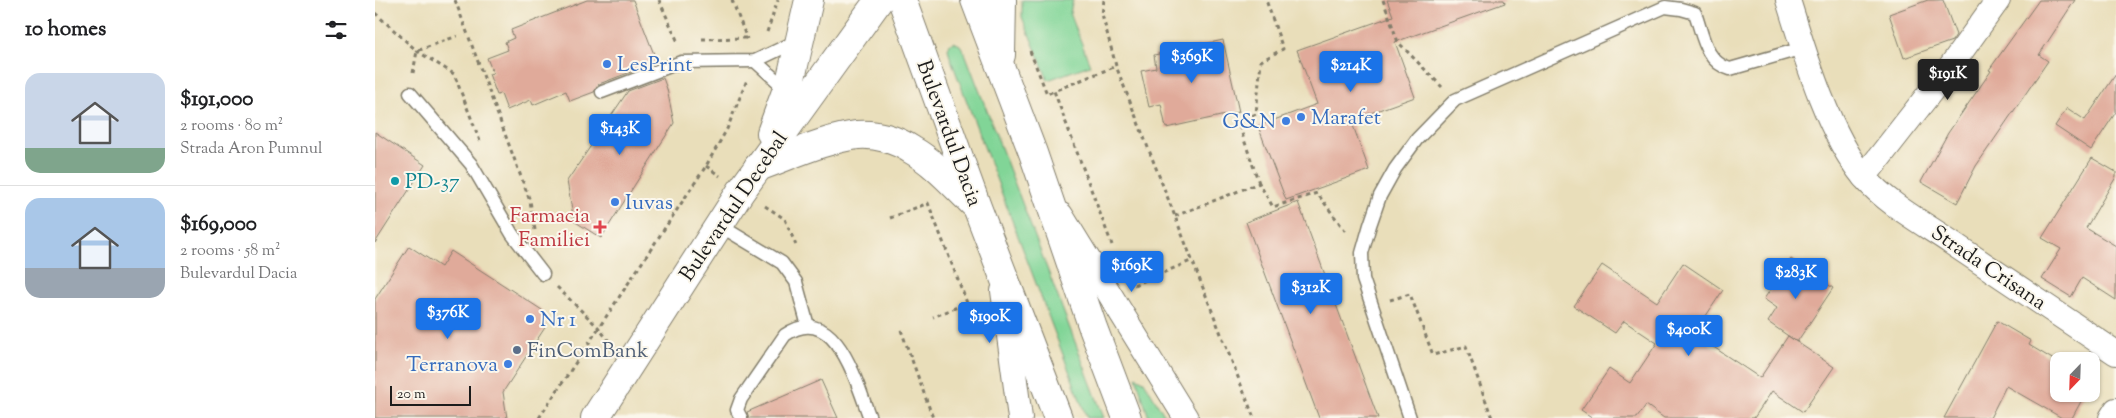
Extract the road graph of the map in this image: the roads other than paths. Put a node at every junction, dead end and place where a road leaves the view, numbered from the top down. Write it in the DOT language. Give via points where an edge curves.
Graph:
graph roads {
  1 [pos="809,0"];
  2 [pos="879,0"];
  3 [pos="903,0"];
  4 [pos="975,0"];
  5 [pos="1002,0"];
  6 [pos="1787,0"];
  7 [pos="1998,0"];
  8 [pos="800,39"];
  9 [pos="1803,48"];
  10 [pos="755,61"];
  11 [pos="1001,69"];
  12 [pos="787,90"];
  13 [pos="602,92"];
  14 [pos="410,93"];
  15 [pos="758,166"];
  16 [pos="1864,177"];
  17 [pos="1045,188"];
  18 [pos="977,207"];
  19 [pos="719,225"];
  20 [pos="999,265"];
  21 [pos="543,274"];
  22 [pos="808,326"];
  23 [pos="2116,353"];
  24 [pos="2116,410"];
  25 [pos="595,418"];
  26 [pos="741,418"];
  27 [pos="871,418"];
  28 [pos="1020,418"];
  29 [pos="1058,418"];
  30 [pos="1127,418"];
  31 [pos="1186,418"];
  32 [pos="1410,418"];
  33 [pos="2111,418"];
  1 -- 8 [label="main road"];
  2 -- 15 [label="main road, Bulevardul Decebal"];
  3 -- 18 [label="main road, Bulevardul Dacia"];
  4 -- 11 [label="main road"];
  5 -- 11 [label="main road"];
  6 -- 9 [label="street, Strada Crisana"];
  7 -- 16 [label="street"];
  8 -- 10 [label="lane"];
  8 -- 12 [label="main road"];
  9 -- 16 [label="street, Strada Crisana" via="1833,124"];
  9 -- 32 [label="lane" via="1730,70 1711,58 1695,13 1665,7 1455,100 1417,139 1395,169 1380,196 1362,253 1363,279"];
  10 -- 12 [label="lane"];
  10 -- 13 [label="lane" via="681,62"];
  11 -- 17 [label="main road"];
  12 -- 15 [label="main road"];
  14 -- 21 [label="lane" via="471,164 513,234"];
  15 -- 18 [label="main road" via="837,140 859,135 875,136 895,140 914,150"];
  15 -- 19 [label="main road, Bulevardul Decebal"];
  16 -- 23 [label="street, Strada Crisana" via="1901,208"];
  17 -- 30 [label="main road"];
  17 -- 31 [label="street"];
  18 -- 20 [label="main road, Bulevardul Dacia"];
  19 -- 22 [label="lane" via="782,263 796,282"];
  19 -- 25 [label="main road, Bulevardul Decebal"];
  20 -- 28 [label="street, Bulevardul Dacia"];
  20 -- 29 [label="main road, Bulevardul Dacia"];
  22 -- 26 [label="lane" via="785,335 741,399 737,410"];
  22 -- 27 [label="lane" via="821,329 835,340 846,356"];
  24 -- 33 [label="street"];
}
